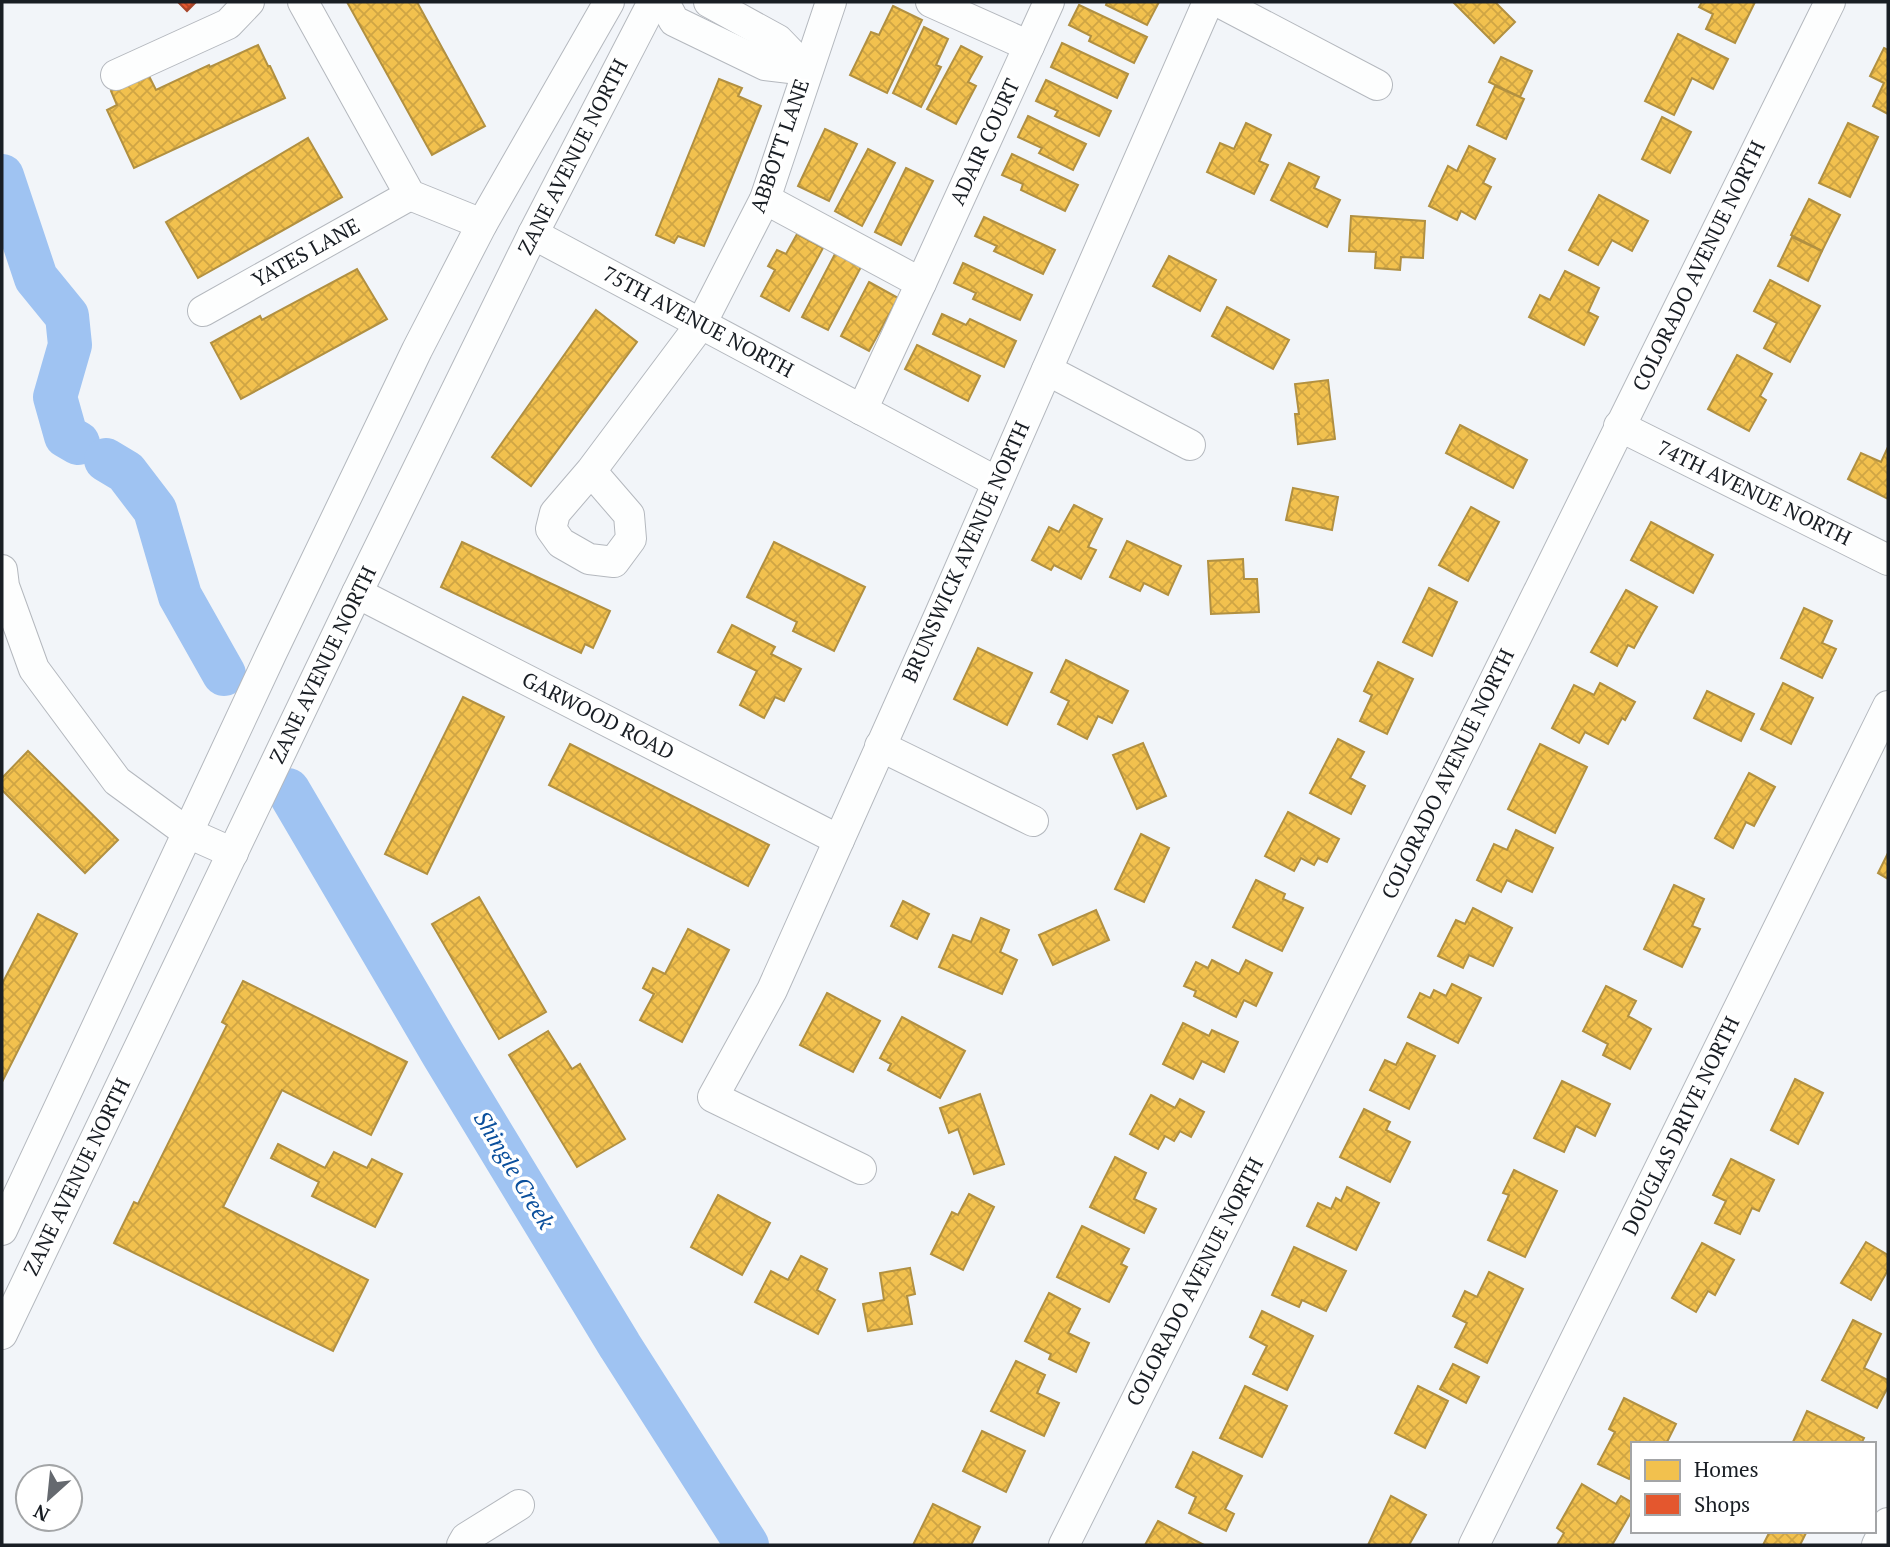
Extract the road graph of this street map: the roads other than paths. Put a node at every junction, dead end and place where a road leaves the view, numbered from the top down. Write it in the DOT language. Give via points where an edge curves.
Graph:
graph roads {
  1 [pos="249,2"];
  2 [pos="303,2"];
  3 [pos="609,2"];
  4 [pos="653,2"];
  5 [pos="664,2"];
  6 [pos="709,2"];
  7 [pos="831,2"];
  8 [pos="931,2"];
  9 [pos="1049,2"];
  10 [pos="1208,2"];
  11 [pos="1219,2"];
  12 [pos="1830,2"];
  13 [pos="1029,46"];
  14 [pos="807,70"];
  15 [pos="116,75"];
  16 [pos="1377,85"];
  17 [pos="410,195"];
  18 [pos="765,199"];
  19 [pos="482,224"];
  20 [pos="533,234"];
  21 [pos="921,283"];
  22 [pos="202,311"];
  23 [pos="701,324"];
  24 [pos="1047,370"];
  25 [pos="862,410"];
  26 [pos="1619,426"];
  27 [pos="1190,445"];
  28 [pos="591,471"];
  29 [pos="997,482"];
  30 [pos="1888,560"];
  31 [pos="2,582"];
  32 [pos="357,593"];
  33 [pos="1888,706"];
  34 [pos="880,746"];
  35 [pos="1033,821"];
  36 [pos="188,833"];
  37 [pos="839,840"];
  38 [pos="233,853"];
  39 [pos="860,1169"];
  40 [pos="2,1230"];
  41 [pos="2,1334"];
  42 [pos="519,1505"];
  43 [pos="1888,1523"];
  44 [pos="462,1545"];
  45 [pos="1064,1545"];
  46 [pos="1474,1545"];
  47 [pos="1877,1545"];
  1 -- 15 [label="street" via="228,24"];
  2 -- 17 [label="street"];
  3 -- 19 [label="street, ZANE AVENUE NORTH"];
  4 -- 20 [label="street, ZANE AVENUE NORTH"];
  5 -- 14 [label="street" via="674,20 765,65"];
  6 -- 14 [label="street" via="778,40"];
  7 -- 14 [label="street, ABBOTT LANE"];
  8 -- 13 [label="street"];
  9 -- 13 [label="street, ADAIR COURT"];
  10 -- 24 [label="street, BRUNSWICK AVENUE NORTH"];
  11 -- 16 [label="street"];
  12 -- 26 [label="street, COLORADO AVENUE NORTH"];
  13 -- 21 [label="street, ADAIR COURT"];
  14 -- 18 [label="street, ABBOTT LANE"];
  17 -- 19 [label="street"];
  17 -- 22 [label="street, YATES LANE"];
  18 -- 21 [label="street"];
  18 -- 23 [label="street, ABBOTT LANE"];
  19 -- 36 [label="street, ZANE AVENUE NORTH" via="417,350"];
  20 -- 23 [label="street, 75TH AVENUE NORTH"];
  20 -- 32 [label="street, ZANE AVENUE NORTH"];
  21 -- 25 [label="street"];
  23 -- 25 [label="street, 75TH AVENUE NORTH"];
  23 -- 28 [label="street, ABBOTT LANE"];
  24 -- 27 [label="street"];
  24 -- 29 [label="street, BRUNSWICK AVENUE NORTH"];
  25 -- 29 [label="street, 75TH AVENUE NORTH"];
  26 -- 30 [label="street, 74TH AVENUE NORTH"];
  26 -- 45 [label="street, COLORADO AVENUE NORTH"];
  29 -- 34 [label="street, BRUNSWICK AVENUE NORTH"];
  31 -- 36 [label="street" via="34,669 62,708 117,781"];
  32 -- 37 [label="street, GARWOOD ROAD"];
  32 -- 38 [label="street, ZANE AVENUE NORTH"];
  33 -- 46 [label="street, DOUGLAS DRIVE NORTH"];
  34 -- 35 [label="street"];
  34 -- 37 [label="street, BRUNSWICK AVENUE NORTH"];
  36 -- 38 [label="street"];
  36 -- 40 [label="street, ZANE AVENUE NORTH"];
  37 -- 39 [label="street, BRUNSWICK AVENUE NORTH" via="772,990 713,1097"];
  38 -- 41 [label="street, ZANE AVENUE NORTH"];
  42 -- 44 [label="street"];
  43 -- 47 [label="street"];
}
